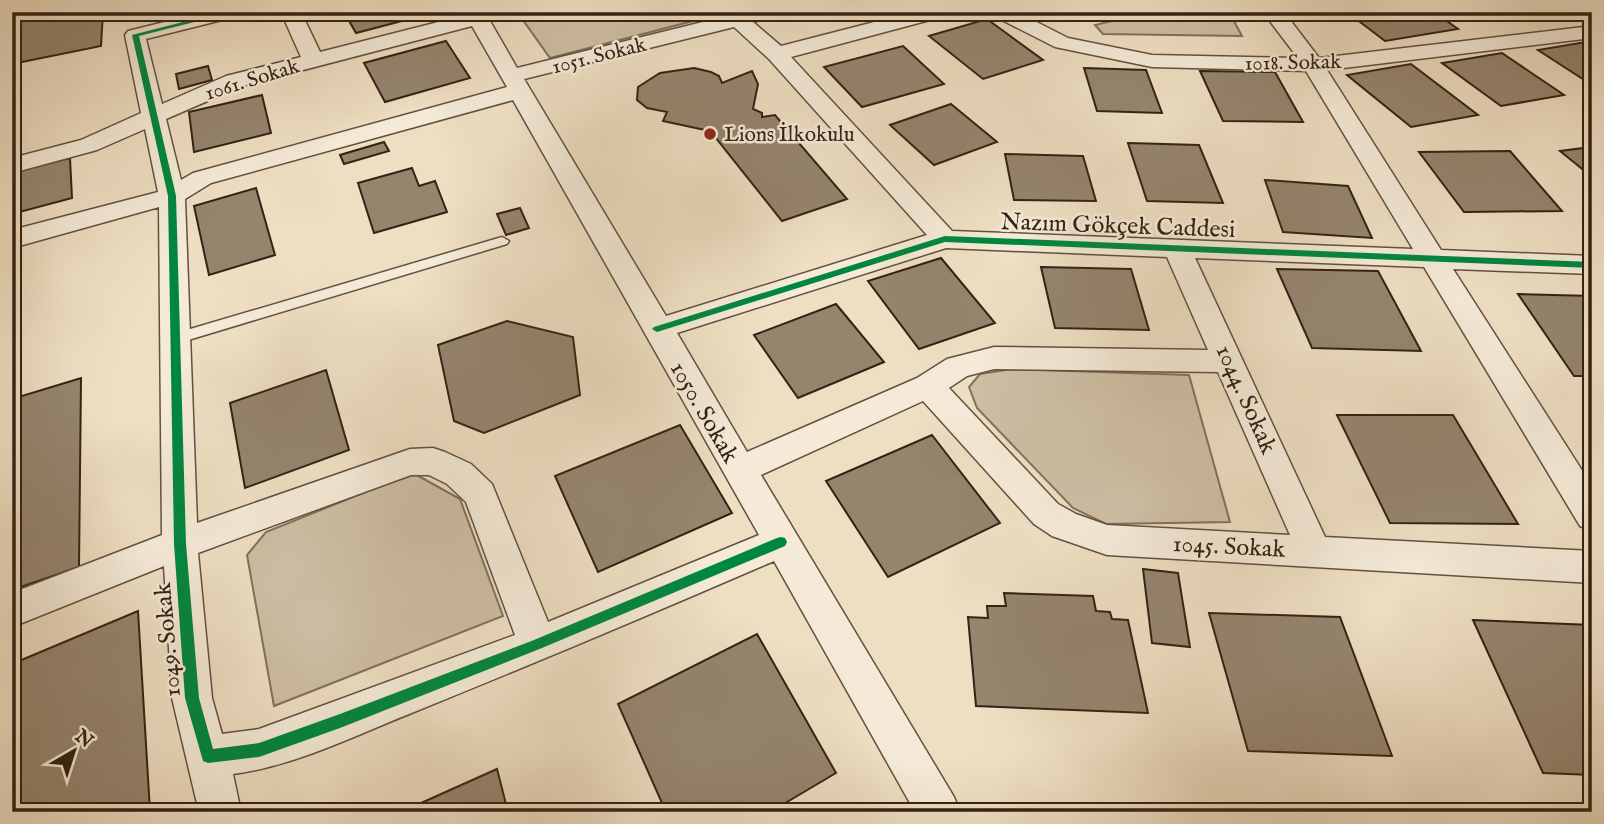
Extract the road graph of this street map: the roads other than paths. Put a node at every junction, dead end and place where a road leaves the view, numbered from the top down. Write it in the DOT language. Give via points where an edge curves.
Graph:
graph roads {
  1 [pos="231,12"];
  2 [pos="291,12"];
  3 [pos="768,12"];
  4 [pos="938,12"];
  5 [pos="1001,12"];
  6 [pos="1273,12"];
  7 [pos="483,14"];
  8 [pos="739,20"];
  9 [pos="1592,32"];
  10 [pos="777,54"];
  11 [pos="313,60"];
  12 [pos="1313,65"];
  13 [pos="515,83"];
  14 [pos="154,117"];
  15 [pos="12,166"];
  16 [pos="172,196"];
  17 [pos="12,239"];
  18 [pos="945,239"];
  19 [pos="502,241"];
  20 [pos="1177,248"];
  21 [pos="1432,260"];
  22 [pos="1592,265"];
  23 [pos="657,329"];
  24 [pos="175,339"];
  25 [pos="1230,361"];
  26 [pos="928,386"];
  27 [pos="739,470"];
  28 [pos="1592,516"];
  29 [pos="781,542"];
  30 [pos="180,544"];
  31 [pos="1314,550"];
  32 [pos="1592,567"];
  33 [pos="12,610"];
  34 [pos="538,644"];
  35 [pos="208,756"];
  36 [pos="220,812"];
  37 [pos="939,812"];
  1 -- 14 [label="street, 1049. Sokak" via="135,35"];
  2 -- 11 [label="street"];
  3 -- 8 [label="street, 1051. Sokak"];
  4 -- 10 [label="street"];
  5 -- 12 [label="street, 1018. Sokak" via="1062,43 1152,61"];
  6 -- 12 [label="street"];
  7 -- 11 [label="street, 1061. Sokak"];
  7 -- 13 [label="street, 1050. Sokak"];
  8 -- 10 [label="street"];
  8 -- 13 [label="street, 1051. Sokak"];
  9 -- 12 [label="street, 1018. Sokak"];
  10 -- 18 [label="street"];
  11 -- 14 [label="street, 1061. Sokak" via="234,81"];
  12 -- 21 [label="street"];
  13 -- 16 [label="street, 1051. Sokak" via="202,178"];
  13 -- 23 [label="street, 1050. Sokak"];
  14 -- 15 [label="street, 1061. Sokak" via="89,145"];
  14 -- 16 [label="street, 1049. Sokak"];
  16 -- 17 [label="street, 1051. Sokak"];
  16 -- 24 [label="street, 1049. Sokak"];
  18 -- 20 [label="street, Nazım Gökçek Caddesi"];
  18 -- 23 [label="street, Nazım Gökçek Caddesi"];
  19 -- 24 [label="lane"];
  20 -- 21 [label="street, Nazım Gökçek Caddesi"];
  20 -- 25 [label="street, 1044. Sokak"];
  21 -- 22 [label="street, Nazım Gökçek Caddesi"];
  21 -- 28 [label="street"];
  23 -- 27 [label="street, 1050. Sokak"];
  24 -- 30 [label="street, 1049. Sokak"];
  25 -- 26 [label="street" via="994,358 958,367"];
  25 -- 31 [label="street, 1044. Sokak"];
  26 -- 27 [label="street"];
  26 -- 31 [label="street, 1045. Sokak" via="1046,514 1064,525 1107,540"];
  27 -- 29 [label="street, 1050. Sokak"];
  29 -- 34 [label="street"];
  29 -- 37 [label="street, 1050. Sokak"];
  30 -- 33 [label="street"];
  30 -- 34 [label="street" via="410,462 433,461 459,474 480,494"];
  30 -- 35 [label="street, 1049. Sokak" via="192,698"];
  31 -- 32 [label="street, 1045. Sokak"];
  34 -- 35 [label="street" via="259,750"];
  35 -- 36 [label="street, 1049. Sokak"];
}
